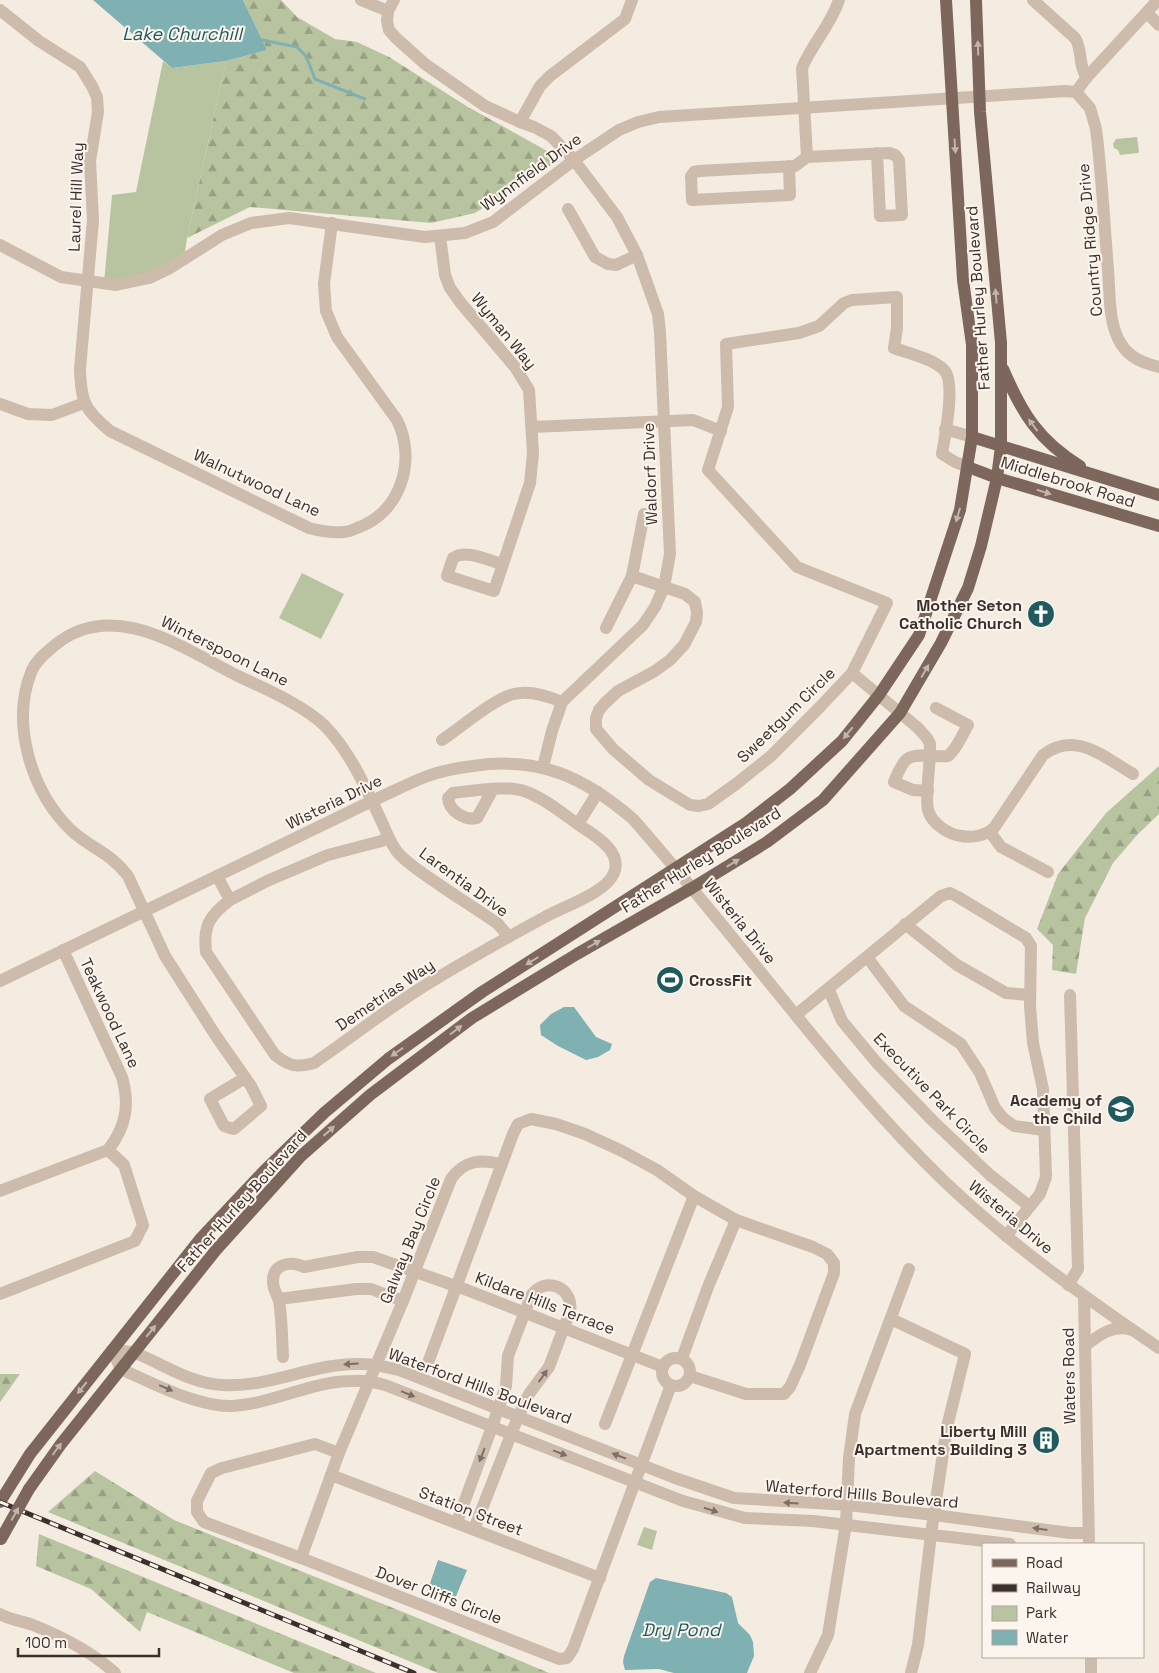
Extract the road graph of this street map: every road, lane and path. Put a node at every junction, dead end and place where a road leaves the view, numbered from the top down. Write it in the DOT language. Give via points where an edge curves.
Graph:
graph roads {
  1 [pos="360,0"];
  2 [pos="632,0"];
  3 [pos="840,0"];
  4 [pos="946,0"];
  5 [pos="976,0"];
  6 [pos="1033,0"];
  7 [pos="1158,0"];
  8 [pos="391,6"];
  9 [pos="0,10"];
  10 [pos="1147,14"];
  11 [pos="1159,25"];
  12 [pos="1088,77"];
  13 [pos="1076,92"];
  14 [pos="979,96"];
  15 [pos="952,98"];
  16 [pos="804,107"];
  17 [pos="520,122"];
  18 [pos="877,154"];
  19 [pos="807,158"];
  20 [pos="574,160"];
  21 [pos="789,166"];
  22 [pos="568,209"];
  23 [pos="332,223"];
  24 [pos="440,236"];
  25 [pos="0,245"];
  26 [pos="638,254"];
  27 [pos="89,281"];
  28 [pos="1001,364"];
  29 [pos="1159,367"];
  30 [pos="0,404"];
  31 [pos="84,404"];
  32 [pos="665,421"];
  33 [pos="532,427"];
  34 [pos="945,429"];
  35 [pos="721,431"];
  36 [pos="972,437"];
  37 [pos="1001,446"];
  38 [pos="968,467"];
  39 [pos="1097,477"];
  40 [pos="997,478"];
  41 [pos="1159,495"];
  42 [pos="644,514"];
  43 [pos="1159,526"];
  44 [pos="502,564"];
  45 [pos="632,576"];
  46 [pos="664,587"];
  47 [pos="606,628"];
  48 [pos="852,673"];
  49 [pos="879,695"];
  50 [pos="562,702"];
  51 [pos="936,708"];
  52 [pos="900,713"];
  53 [pos="442,740"];
  54 [pos="930,757"];
  55 [pos="543,767"];
  56 [pos="1133,774"];
  57 [pos="493,789"];
  58 [pos="928,791"];
  59 [pos="598,792"];
  60 [pos="372,801"];
  61 [pos="578,824"];
  62 [pos="990,832"];
  63 [pos="389,839"];
  64 [pos="676,869"];
  65 [pos="1048,872"];
  66 [pos="217,876"];
  67 [pos="692,888"];
  68 [pos="230,900"];
  69 [pos="144,912"];
  70 [pos="905,924"];
  71 [pos="509,937"];
  72 [pos="63,950"];
  73 [pos="867,957"];
  74 [pos="0,980"];
  75 [pos="829,990"];
  76 [pos="1029,994"];
  77 [pos="1070,995"];
  78 [pos="796,1016"];
  79 [pos="245,1078"];
  80 [pos="1044,1130"];
  81 [pos="108,1150"];
  82 [pos="501,1164"];
  83 [pos="0,1191"];
  84 [pos="694,1196"];
  85 [pos="1030,1206"];
  86 [pos="736,1220"];
  87 [pos="1006,1236"];
  88 [pos="909,1269"];
  89 [pos="415,1272"];
  90 [pos="1068,1285"];
  91 [pos="456,1287"];
  92 [pos="0,1294"];
  93 [pos="1084,1297"];
  94 [pos="278,1299"];
  95 [pos="404,1301"];
  96 [pos="524,1313"];
  97 [pos="891,1319"];
  98 [pos="563,1328"];
  99 [pos="1134,1330"];
  100 [pos="1085,1346"];
  101 [pos="1159,1348"];
  102 [pos="112,1350"];
  103 [pos="134,1353"];
  104 [pos="632,1354"];
  105 [pos="284,1357"];
  106 [pos="682,1358"];
  107 [pos="429,1360"];
  108 [pos="377,1365"];
  109 [pos="663,1367"];
  110 [pos="121,1369"];
  111 [pos="690,1376"];
  112 [pos="369,1382"];
  113 [pos="671,1385"];
  114 [pos="498,1409"];
  115 [pos="518,1416"];
  116 [pos="605,1424"];
  117 [pos="492,1427"];
  118 [pos="511,1434"];
  119 [pos="339,1453"];
  120 [pos="641,1464"];
  121 [pos="331,1475"];
  122 [pos="635,1482"];
  123 [pos="0,1502"];
  124 [pos="848,1505"];
  125 [pos="934,1515"];
  126 [pos="457,1522"];
  127 [pos="846,1524"];
  128 [pos="474,1529"];
  129 [pos="931,1534"];
  130 [pos="1088,1538"];
  131 [pos="1,1540"];
  132 [pos="1002,1543"];
  133 [pos="301,1558"];
  134 [pos="600,1578"];
  135 [pos="3,1618"];
  136 [pos="1091,1658"];
  137 [pos="115,1673"];
  138 [pos="810,1673"];
  139 [pos="911,1673"];
  140 [pos="1091,1673"];
  1 -- 8 [label="street"];
  2 -- 17 [label="street" via="625,19 540,86"];
  3 -- 16 [label="street" via="802,68"];
  4 -- 15 [label="main road, Father Hurley Boulevard"];
  14 -- 5 [label="main road, Father Hurley Boulevard, one-way"];
  6 -- 12 [label="street" via="1075,38"];
  7 -- 10 [label="street"];
  8 -- 17 [label="street, Waldorf Drive" via="387,22 389,30 424,64 485,106"];
  9 -- 27 [label="street, Laurel Hill Way" via="39,41 80,67 97,97 98,112 90,161 93,220"];
  10 -- 11 [label="street"];
  10 -- 12 [label="street"];
  12 -- 13 [label="street"];
  13 -- 14 [label="street, Wynnfield Drive"];
  13 -- 29 [label="street, Country Ridge Drive" via="1090,108 1096,129 1116,333 1121,344 1134,357"];
  14 -- 15 [label="street, Wynnfield Drive"];
  28 -- 14 [label="main road, Father Hurley Boulevard, one-way"];
  15 -- 16 [label="street, Wynnfield Drive"];
  15 -- 36 [label="main road, Father Hurley Boulevard, one-way" via="963,280 972,345"];
  16 -- 19 [label="street"];
  16 -- 20 [label="street, Wynnfield Drive" via="659,117 619,130"];
  17 -- 20 [label="street, Waldorf Drive" via="551,136"];
  18 -- 18 [label="street" via="889,153 899,160 902,215 880,216"];
  18 -- 19 [label="street"];
  19 -- 21 [label="street"];
  20 -- 24 [label="street, Wynnfield Drive" via="493,222 465,233"];
  20 -- 26 [label="street, Waldorf Drive" via="617,217"];
  21 -- 21 [label="street" via="790,195 692,200 694,172"];
  22 -- 26 [label="street" via="595,256 616,265"];
  23 -- 24 [label="street, Wynnfield Drive" via="425,237"];
  23 -- 27 [label="street, Wynnfield Drive" via="289,218 252,223 222,235 149,278 116,284"];
  23 -- 31 [label="street, Walnutwood Lane" via="324,284 326,311 337,337 397,420 403,432 406,456 405,471 396,494 384,512 369,524 344,532 309,528 110,431"];
  24 -- 33 [label="street, Wyman Way" via="450,288 525,381 529,390"];
  25 -- 27 [label="street, Wynnfield Drive" via="61,277"];
  26 -- 32 [label="street, Waldorf Drive" via="658,314"];
  27 -- 31 [label="street" via="80,369"];
  28 -- 37 [label="main road, Father Hurley Boulevard"];
  39 -- 28 [label="main road, one-way" via="1062,455 1034,428"];
  30 -- 31 [label="street" via="28,414 52,415"];
  32 -- 33 [label="street"];
  32 -- 35 [label="street" via="693,420"];
  32 -- 46 [label="street, Waldorf Drive" via="670,554"];
  33 -- 44 [label="street, Wyman Way" via="530,483"];
  34 -- 35 [label="street, Sweetgum Circle" via="949,378 938,365 894,348 897,297 852,300 835,310 819,326 726,344 729,394"];
  34 -- 36 [label="street"];
  34 -- 38 [label="street, Sweetgum Circle" via="942,454"];
  35 -- 48 [label="street, Sweetgum Circle" via="708,470 796,567 887,603"];
  36 -- 37 [label="main road, Middlebrook Road"];
  36 -- 38 [label="main road, Father Hurley Boulevard"];
  37 -- 39 [label="main road, Middlebrook Road"];
  37 -- 40 [label="main road, Father Hurley Boulevard"];
  38 -- 40 [label="main road, Middlebrook Road"];
  38 -- 49 [label="main road, Father Hurley Boulevard, one-way" via="960,510 919,634"];
  39 -- 41 [label="main road, Middlebrook Road"];
  40 -- 43 [label="main road, Middlebrook Road, one-way"];
  52 -- 40 [label="main road, Father Hurley Boulevard, one-way" via="941,643 968,588"];
  42 -- 45 [label="street"];
  45 -- 46 [label="street"];
  45 -- 47 [label="street"];
  46 -- 48 [label="street, Sweetgum Circle" via="685,594 695,602 696,622 690,635 670,660 618,691 605,703 596,718 596,729 648,780 690,805 708,804 752,772"];
  46 -- 50 [label="street, Waldorf Drive" via="643,624"];
  48 -- 49 [label="street, Sweetgum Circle"];
  49 -- 52 [label="street, Sweetgum Circle"];
  49 -- 64 [label="main road, Father Hurley Boulevard, one-way" via="842,741 790,789 746,823"];
  50 -- 53 [label="street" via="538,694 516,693 504,697"];
  50 -- 55 [label="street, Waldorf Drive"];
  51 -- 54 [label="street" via="968,725 952,753"];
  52 -- 54 [label="street, Sweetgum Circle" via="927,738"];
  67 -- 52 [label="main road, Father Hurley Boulevard, one-way" via="767,842 822,800"];
  54 -- 58 [label="street, Sweetgum Circle"];
  54 -- 58 [label="street" via="909,757 894,782 913,790"];
  55 -- 59 [label="street, Wisteria Drive"];
  55 -- 60 [label="street, Wisteria Drive" via="505,763 454,768"];
  56 -- 62 [label="street" via="1086,747 1063,744 1052,748 1043,755"];
  57 -- 61 [label="street, Demetrias Way" via="524,791"];
  58 -- 62 [label="street, Sweetgum Circle" via="928,811 943,828 955,835 970,837"];
  59 -- 61 [label="street"];
  59 -- 64 [label="street, Wisteria Drive" via="633,819"];
  60 -- 63 [label="street, Larentia Drive"];
  60 -- 66 [label="street, Wisteria Drive"];
  60 -- 69 [label="street, Winterspoon Lane" via="348,755 324,726 292,703 153,633 100,625 86,627 63,638 33,667 28,681 22,706 28,751 40,787 54,810 74,832 120,866"];
  61 -- 71 [label="street, Demetrias Way" via="600,839 615,859 615,871 610,880 599,890"];
  62 -- 65 [label="street" via="1002,847"];
  63 -- 68 [label="street, Demetrias Way" via="328,855"];
  63 -- 71 [label="street, Larentia Drive" via="414,868 498,924"];
  64 -- 67 [label="street, Wisteria Drive"];
  64 -- 102 [label="main road, Father Hurley Boulevard, one-way" via="482,992 388,1059 324,1113 264,1170 201,1238"];
  66 -- 68 [label="street"];
  66 -- 69 [label="street, Wisteria Drive"];
  67 -- 78 [label="street, Wisteria Drive"];
  103 -- 67 [label="main road, Father Hurley Boulevard, one-way" via="216,1250 295,1163 370,1095 472,1018"];
  68 -- 71 [label="street, Demetrias Way" via="208,922 204,936 206,952 275,1055 286,1064 301,1067 314,1064 428,984"];
  69 -- 72 [label="street, Wisteria Drive"];
  69 -- 79 [label="street, Winterspoon Lane" via="166,956"];
  70 -- 73 [label="street"];
  70 -- 76 [label="street" via="957,965 1006,993"];
  70 -- 76 [label="street" via="941,896 950,893 958,897 1026,938 1031,946"];
  72 -- 74 [label="street, Wisteria Drive"];
  72 -- 81 [label="street, Teakwood Lane" via="126,1091 126,1115 116,1140"];
  73 -- 75 [label="street"];
  73 -- 80 [label="street" via="904,1006 961,1044 980,1073 994,1108 1002,1118 1014,1126"];
  75 -- 78 [label="street"];
  75 -- 85 [label="street, Executive Park Circle" via="842,1021 876,1062 990,1175"];
  76 -- 80 [label="street" via="1033,1043 1043,1090"];
  77 -- 90 [label="street" via="1078,1270"];
  78 -- 87 [label="street, Wisteria Drive" via="904,1141"];
  80 -- 85 [label="street" via="1046,1177 1040,1194"];
  81 -- 83 [label="street"];
  81 -- 92 [label="street" via="124,1165 135,1195 143,1225 135,1241"];
  82 -- 84 [label="street" via="518,1124 531,1119 585,1134 622,1151"];
  82 -- 89 [label="street, Galway Bay Circle" via="478,1161 454,1175"];
  82 -- 91 [label="street"];
  84 -- 86 [label="street"];
  84 -- 104 [label="street"];
  85 -- 87 [label="street"];
  86 -- 106 [label="street"];
  86 -- 111 [label="street" via="828,1254 834,1263 834,1273 800,1365 784,1394 746,1394"];
  87 -- 90 [label="street, Wisteria Drive"];
  88 -- 97 [label="street"];
  89 -- 91 [label="street, Kildare Hills Terrace"];
  89 -- 94 [label="street, Kildare Hills Terrace" via="365,1256 304,1267 287,1262 274,1272 272,1280"];
  89 -- 95 [label="street, Galway Bay Circle"];
  90 -- 93 [label="street, Wisteria Drive"];
  91 -- 96 [label="street, Kildare Hills Terrace"];
  91 -- 107 [label="street"];
  93 -- 99 [label="street, Wisteria Drive"];
  93 -- 100 [label="street, Waters Road"];
  94 -- 95 [label="street" via="371,1289"];
  94 -- 105 [label="street"];
  95 -- 108 [label="street, Galway Bay Circle"];
  96 -- 98 [label="street, Kildare Hills Terrace"];
  96 -- 98 [label="street" via="537,1288 546,1285 558,1287 567,1294 571,1306"];
  96 -- 114 [label="street" via="508,1356 506,1386"];
  97 -- 124 [label="street" via="855,1414 849,1458"];
  97 -- 125 [label="street" via="965,1354 947,1427"];
  98 -- 104 [label="street, Kildare Hills Terrace"];
  115 -- 98 [label="street, one-way" via="549,1367"];
  99 -- 100 [label="street" via="1108,1330"];
  99 -- 101 [label="street, Wisteria Drive"];
  100 -- 130 [label="street, Waters Road"];
  102 -- 103 [label="street, Waterford Hills Boulevard"];
  102 -- 110 [label="street"];
  102 -- 123 [label="main road, Father Hurley Boulevard, one-way" via="30,1454"];
  108 -- 103 [label="street, Waterford Hills Boulevard, one-way" via="342,1365 253,1384 222,1385 188,1377"];
  103 -- 110 [label="main road, Father Hurley Boulevard"];
  104 -- 109 [label="street, Kildare Hills Terrace"];
  104 -- 116 [label="street"];
  106 -- 109 [label="street" via="672,1358"];
  106 -- 111 [label="street" via="690,1368"];
  108 -- 112 [label="street"];
  108 -- 114 [label="street, Waterford Hills Boulevard" via="399,1370"];
  109 -- 113 [label="street" via="662,1375"];
  110 -- 112 [label="street, Waterford Hills Boulevard, one-way" via="189,1398 232,1406 331,1383"];
  131 -- 110 [label="main road, Father Hurley Boulevard, one-way, bridge" via="28,1489"];
  111 -- 113 [label="street" via="680,1386"];
  112 -- 117 [label="street, Waterford Hills Boulevard, one-way" via="385,1385"];
  112 -- 119 [label="street"];
  113 -- 120 [label="street"];
  114 -- 115 [label="street, Waterford Hills Boulevard"];
  114 -- 117 [label="street"];
  115 -- 118 [label="street"];
  120 -- 115 [label="street, Waterford Hills Boulevard, one-way"];
  117 -- 118 [label="street, Waterford Hills Boulevard"];
  117 -- 126 [label="street, one-way"];
  118 -- 122 [label="street, Waterford Hills Boulevard, one-way"];
  118 -- 128 [label="street"];
  119 -- 121 [label="street"];
  119 -- 133 [label="street, Dover Cliffs Circle" via="315,1444 222,1468 212,1473 197,1501 197,1512 204,1522"];
  120 -- 122 [label="street, Dover Cliffs Circle"];
  124 -- 120 [label="street, Waterford Hills Boulevard, one-way" via="734,1498"];
  121 -- 126 [label="street, Station Street"];
  121 -- 133 [label="street"];
  122 -- 127 [label="street, Waterford Hills Boulevard, one-way" via="683,1502 745,1518"];
  122 -- 134 [label="street, Dover Cliffs Circle"];
  124 -- 125 [label="street, Waterford Hills Boulevard"];
  124 -- 127 [label="street"];
  125 -- 129 [label="street"];
  130 -- 125 [label="street, Waterford Hills Boulevard, one-way"];
  126 -- 128 [label="street, Station Street"];
  127 -- 129 [label="street, Waterford Hills Boulevard"];
  127 -- 138 [label="street" via="828,1636"];
  128 -- 134 [label="street, Station Street"];
  129 -- 132 [label="street, Waterford Hills Boulevard"];
  129 -- 139 [label="street" via="918,1645"];
  133 -- 134 [label="street, Dover Cliffs Circle" via="559,1659 567,1658 571,1653"];
  135 -- 137 [label="street" via="64,1638 82,1647"];
  136 -- 140 [label="street"];
}
